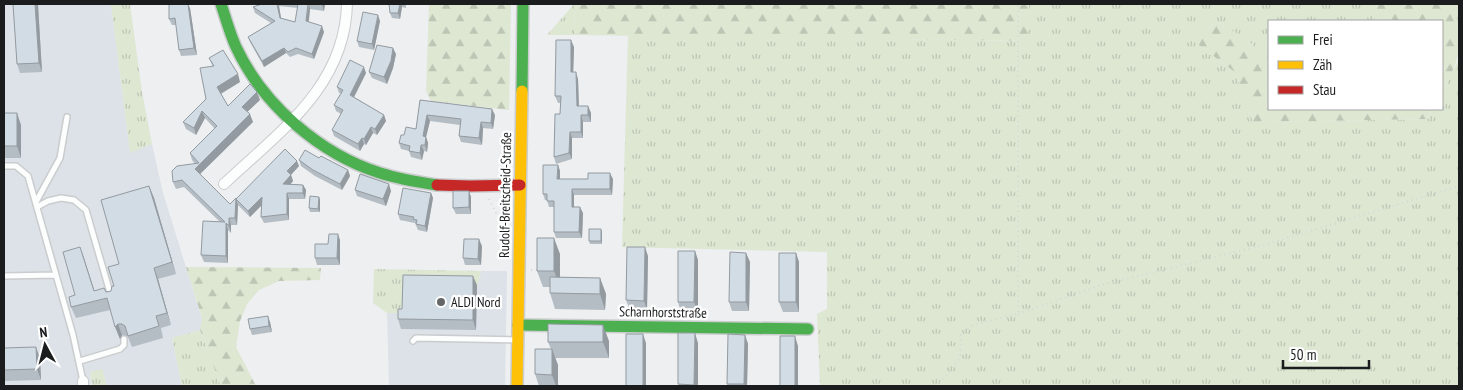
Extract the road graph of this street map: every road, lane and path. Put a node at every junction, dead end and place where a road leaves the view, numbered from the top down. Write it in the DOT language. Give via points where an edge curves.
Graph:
graph roads {
  1 [pos="221,4"];
  2 [pos="347,4"];
  3 [pos="523,4"];
  4 [pos="1018,4"];
  5 [pos="67,117"];
  6 [pos="291,120"];
  7 [pos="4,166"];
  8 [pos="224,184"];
  9 [pos="520,185"];
  10 [pos="482,186"];
  11 [pos="1459,186"];
  12 [pos="36,205"];
  13 [pos="519,242"];
  14 [pos="56,275"];
  15 [pos="4,276"];
  16 [pos="112,299"];
  17 [pos="1018,314"];
  18 [pos="518,325"];
  19 [pos="808,329"];
  20 [pos="124,339"];
  21 [pos="518,340"];
  22 [pos="413,341"];
  23 [pos="80,361"];
  24 [pos="83,384"];
  25 [pos="516,386"];
  26 [pos="935,386"];
  1 -- 6 [label="street" via="239,52 257,81"];
  2 -- 6 [label="street" via="336,59 320,88"];
  3 -- 9 [label="street, Rudolf-Breitscheid-Straße"];
  4 -- 17 [label="path"];
  5 -- 12 [label="lane" via="60,158"];
  6 -- 8 [label="street"];
  6 -- 10 [label="street" via="324,146 380,172 440,185"];
  7 -- 12 [label="lane" via="16,166 28,176"];
  9 -- 10 [label="street"];
  9 -- 13 [label="street, Rudolf-Breitscheid-Straße"];
  10 -- 13 [label="path" via="508,237"];
  11 -- 17 [label="path" via="1264,245 1101,285"];
  12 -- 14 [label="lane"];
  12 -- 16 [label="lane" via="61,198 74,200 86,210"];
  13 -- 18 [label="street, Rudolf-Breitscheid-Straße"];
  14 -- 15 [label="lane"];
  14 -- 23 [label="lane"];
  17 -- 26 [label="path" via="973,324 960,334 960,357"];
  18 -- 19 [label="street, Scharnhorststraße"];
  18 -- 21 [label="street, Rudolf-Breitscheid-Straße"];
  20 -- 23 [label="lane" via="120,349"];
  21 -- 22 [label="lane" via="416,338"];
  21 -- 25 [label="street, Rudolf-Breitscheid-Straße"];
  23 -- 24 [label="lane"];
}
